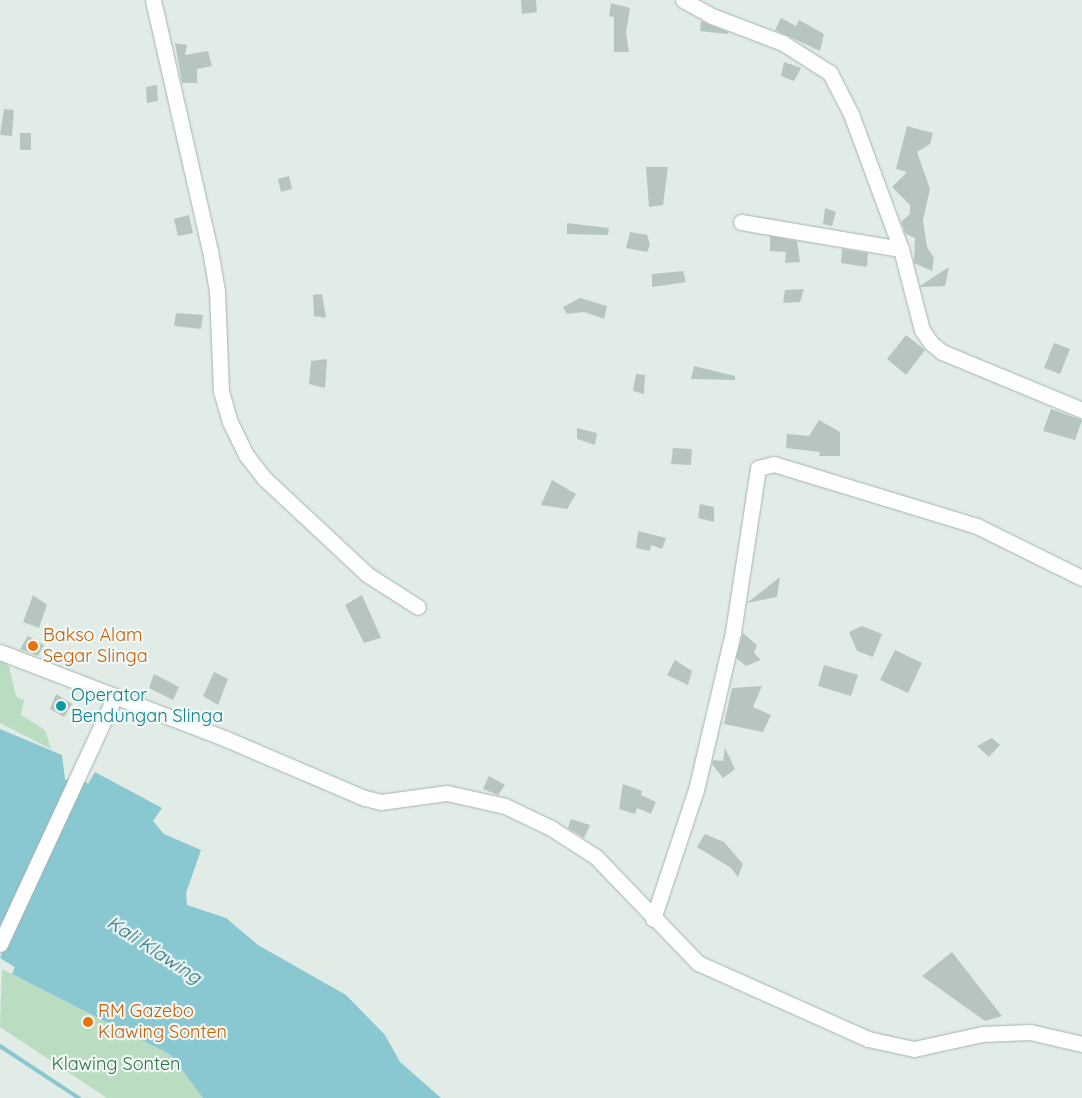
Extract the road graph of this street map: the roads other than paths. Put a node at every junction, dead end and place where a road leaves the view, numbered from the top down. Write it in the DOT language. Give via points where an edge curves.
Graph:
graph roads {
  1 [pos="152,0"];
  2 [pos="683,0"];
  3 [pos="741,222"];
  4 [pos="901,249"];
  5 [pos="1082,410"];
  6 [pos="1082,578"];
  7 [pos="418,608"];
  8 [pos="0,652"];
  9 [pos="112,704"];
  10 [pos="653,919"];
  11 [pos="0,944"];
  12 [pos="1082,1044"];
  1 -- 7 [label="street" via="210,250 217,291 221,391 230,422 246,455 265,479 368,575"];
  2 -- 4 [label="street" via="692,7 783,43 830,73 851,114"];
  3 -- 4 [label="street"];
  4 -- 5 [label="street" via="912,299 922,330 931,343 942,352"];
  6 -- 10 [label="street" via="978,526 774,464 758,468 733,632 696,790"];
  8 -- 9 [label="street"];
  9 -- 10 [label="street" via="224,738 365,798 382,802 447,793 505,806 580,845"];
  9 -- 11 [label="street"];
  10 -- 12 [label="street" via="683,950 714,972 868,1039 914,1049 982,1034 1020,1031"];
}
